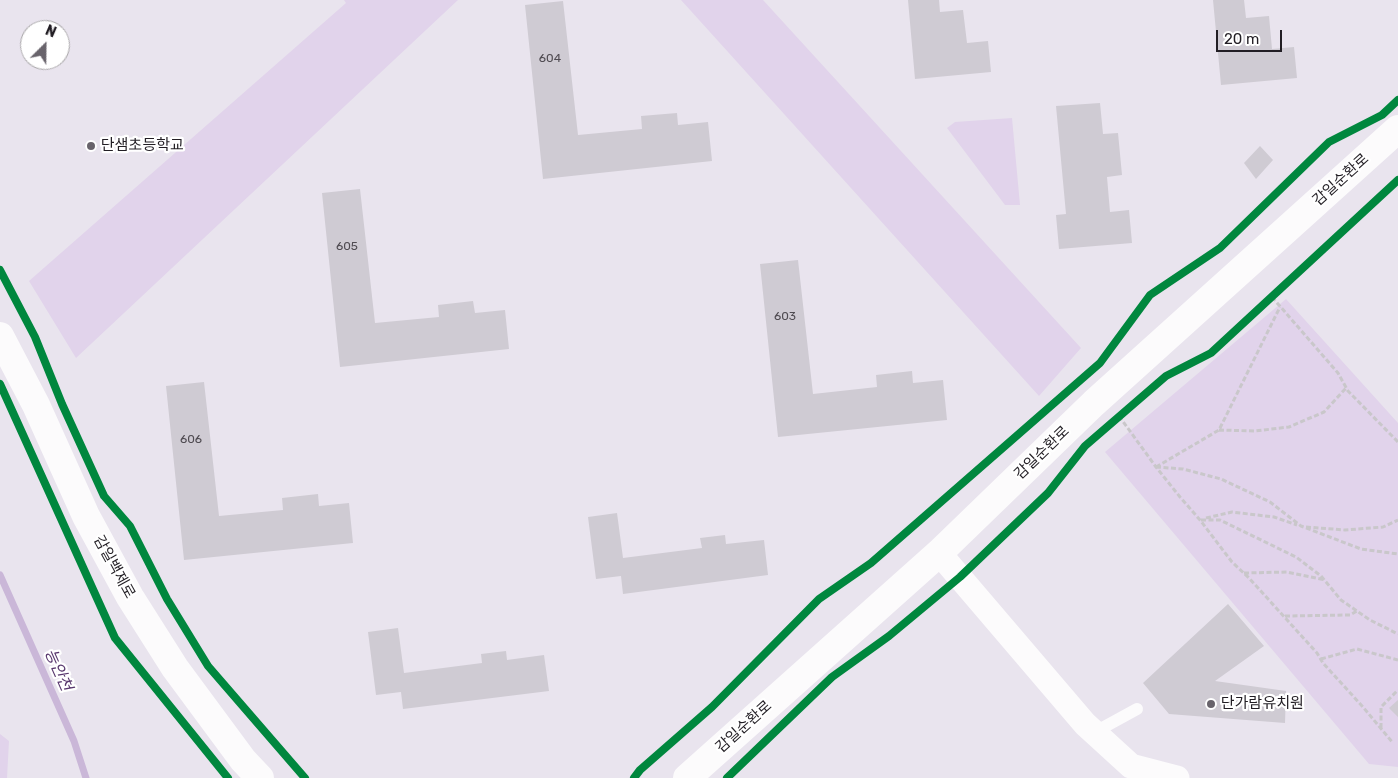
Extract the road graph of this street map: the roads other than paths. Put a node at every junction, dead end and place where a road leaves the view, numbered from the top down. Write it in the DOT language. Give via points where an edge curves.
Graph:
graph roads {
  1 [pos="1398,129"];
  2 [pos="0,336"];
  3 [pos="939,553"];
  4 [pos="1137,709"];
  5 [pos="1095,732"];
  6 [pos="260,778"];
  7 [pos="687,778"];
  8 [pos="1177,778"];
  1 -- 3 [label="street, 감일순환로" via="1094,404"];
  2 -- 6 [label="street, 감일백제로" via="36,405 86,516 130,597 175,668"];
  3 -- 5 [label="street"];
  3 -- 7 [label="street, 감일순환로"];
  4 -- 5 [label="lane"];
  5 -- 8 [label="street" via="1130,766"];
}
